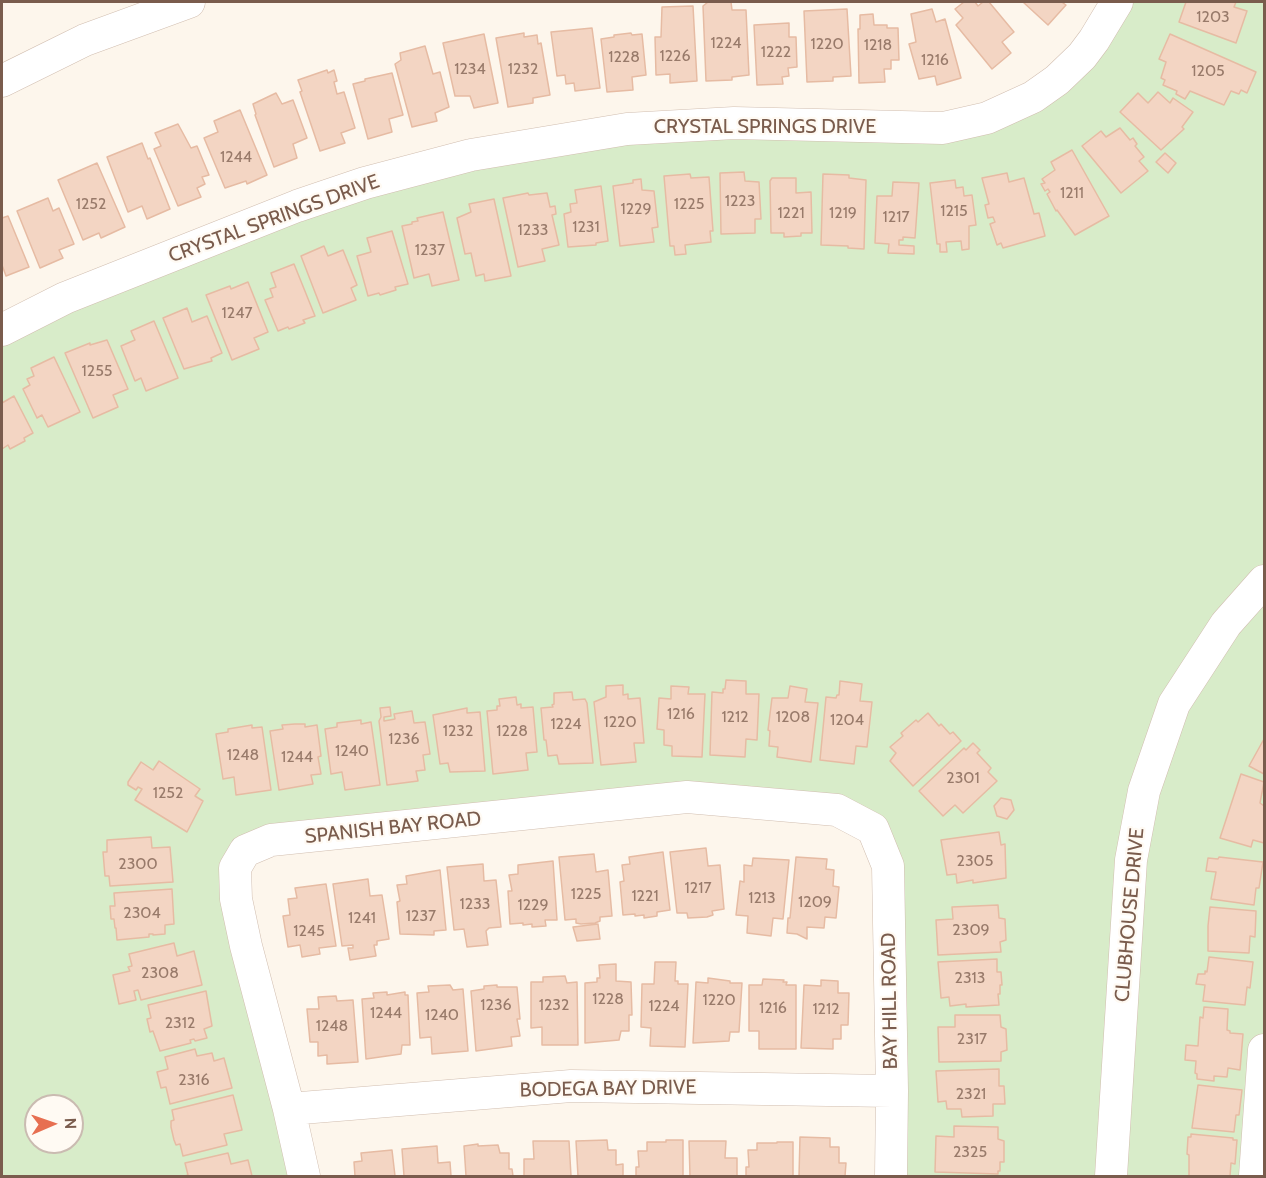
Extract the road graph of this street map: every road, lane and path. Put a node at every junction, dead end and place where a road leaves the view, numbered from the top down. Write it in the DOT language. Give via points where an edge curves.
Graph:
graph roads {
  1 [pos="189,2"];
  2 [pos="1117,2"];
  3 [pos="2,81"];
  4 [pos="2,330"];
  5 [pos="1264,581"];
  6 [pos="873,829"];
  7 [pos="1264,1050"];
  8 [pos="892,1091"];
  9 [pos="289,1109"];
  10 [pos="304,1176"];
  11 [pos="891,1176"];
  12 [pos="1111,1176"];
  13 [pos="1255,1176"];
  1 -- 3 [label="street" via="85,40"];
  2 -- 4 [label="street, CRYSTAL SPRINGS DRIVE" via="1082,56 1057,80 1033,97 987,118 943,128 723,123 627,129 471,155 297,206 65,298"];
  5 -- 12 [label="street, CLUBHOUSE DRIVE" via="1226,624 1174,704 1144,791 1131,860"];
  6 -- 8 [label="street, BAY HILL ROAD" via="888,866"];
  6 -- 9 [label="street, SPANISH BAY ROAD" via="837,810 687,797 271,840 245,851 235,868 236,899"];
  7 -- 13 [label="street"];
  8 -- 9 [label="street, BODEGA BAY DRIVE" via="571,1086"];
  8 -- 11 [label="street, BAY HILL ROAD"];
  9 -- 10 [label="street, SPANISH BAY ROAD"];
}
